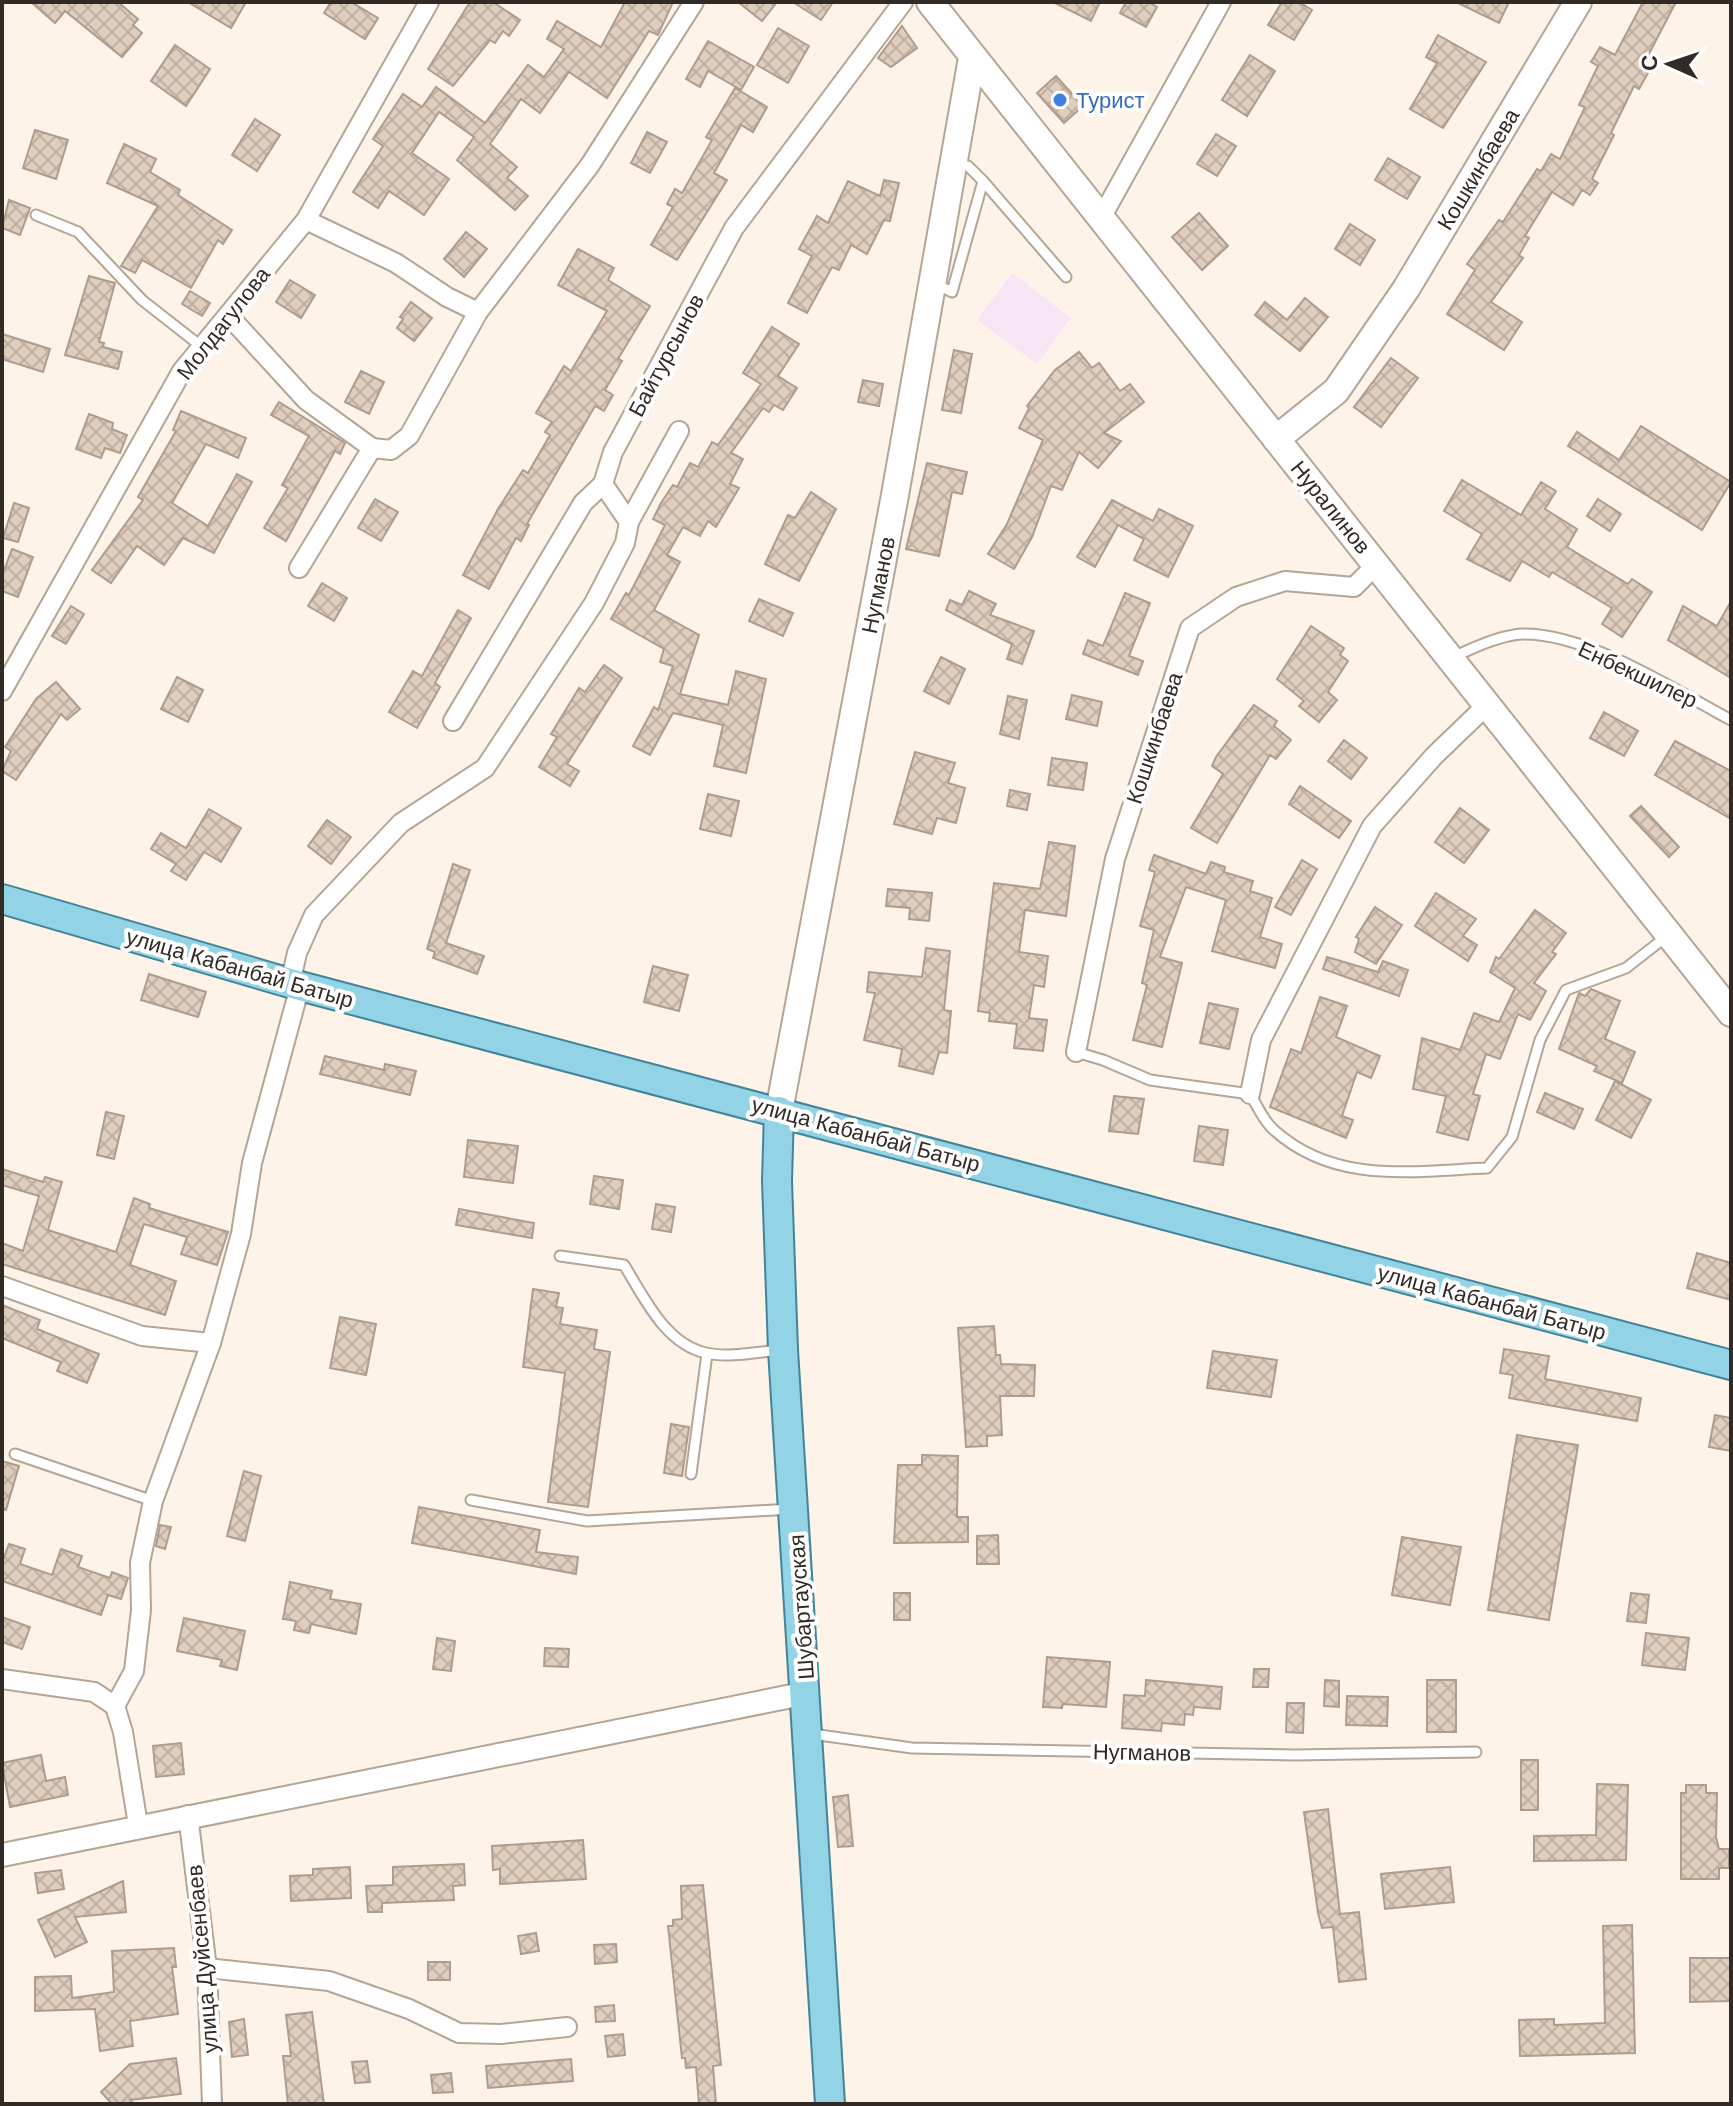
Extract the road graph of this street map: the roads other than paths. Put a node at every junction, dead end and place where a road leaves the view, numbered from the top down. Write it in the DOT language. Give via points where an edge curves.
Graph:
graph roads {
  1 [pos="429,2"];
  2 [pos="694,2"];
  3 [pos="903,2"];
  4 [pos="930,2"];
  5 [pos="1221,2"];
  6 [pos="1578,2"];
  7 [pos="972,58"];
  8 [pos="954,163"];
  9 [pos="983,181"];
  10 [pos="36,215"];
  11 [pos="306,220"];
  12 [pos="1100,220"];
  13 [pos="1066,277"];
  14 [pos="934,283"];
  15 [pos="478,312"];
  16 [pos="229,316"];
  17 [pos="202,347"];
  18 [pos="679,431"];
  19 [pos="1276,439"];
  20 [pos="372,448"];
  21 [pos="603,484"];
  22 [pos="629,522"];
  23 [pos="1376,565"];
  24 [pos="299,568"];
  25 [pos="1451,659"];
  26 [pos="2,691"];
  27 [pos="1487,705"];
  28 [pos="1731,720"];
  29 [pos="453,721"];
  30 [pos="2,899"];
  31 [pos="1670,934"];
  32 [pos="295,985"];
  33 [pos="1731,1013"];
  34 [pos="1076,1052"];
  35 [pos="1250,1094"];
  36 [pos="779,1111"];
  37 [pos="560,1256"];
  38 [pos="2,1286"];
  39 [pos="211,1343"];
  40 [pos="783,1350"];
  41 [pos="707,1354"];
  42 [pos="1731,1365"];
  43 [pos="15,1454"];
  44 [pos="691,1474"];
  45 [pos="471,1500"];
  46 [pos="153,1501"];
  47 [pos="794,1509"];
  48 [pos="6,1682"];
  49 [pos="807,1693"];
  50 [pos="115,1706"];
  51 [pos="808,1734"];
  52 [pos="1476,1752"];
  53 [pos="188,1815"];
  54 [pos="138,1825"];
  55 [pos="2,1855"];
  56 [pos="207,1968"];
  57 [pos="567,2027"];
  58 [pos="212,2104"];
  59 [pos="830,2104"];
  1 -- 11 [label="street, Молдагулова"];
  2 -- 15 [label="street" via="590,165"];
  3 -- 21 [label="street, Байтурсынов" via="734,228 613,452"];
  4 -- 7 [label="main road, Нуралинов"];
  5 -- 12 [label="street"];
  6 -- 19 [label="main road, Кошкинбаева" via="1406,289 1345,378"];
  7 -- 8 [label="main road, Нугманов"];
  7 -- 12 [label="main road, Нуралинов"];
  8 -- 9 [label="lane" via="968,166"];
  8 -- 14 [label="main road, Нугманов"];
  9 -- 13 [label="lane"];
  9 -- 14 [label="lane" via="952,292"];
  10 -- 17 [label="lane" via="78,232 142,300"];
  11 -- 15 [label="street" via="396,263"];
  11 -- 16 [label="street, Молдагулова"];
  12 -- 19 [label="main road, Нуралинов"];
  14 -- 36 [label="main road, Нугманов"];
  15 -- 20 [label="street" via="409,436 391,450"];
  16 -- 17 [label="street, Молдагулова"];
  16 -- 20 [label="street" via="306,400"];
  17 -- 26 [label="street, Молдагулова" via="182,371"];
  18 -- 22 [label="street"];
  19 -- 23 [label="main road, Нуралинов"];
  20 -- 24 [label="street"];
  21 -- 22 [label="street"];
  21 -- 29 [label="street, Байтурсынов" via="583,503"];
  22 -- 32 [label="street" via="625,543 594,603 485,768 401,823 314,915 297,953"];
  23 -- 25 [label="main road, Нуралинов"];
  23 -- 34 [label="street, Кошкинбаева" via="1354,587 1285,581 1236,597 1190,628 1115,859"];
  25 -- 27 [label="main road, Нуралинов"];
  25 -- 28 [label="lane, Енбекшилер" via="1475,646 1522,634 1561,638 1635,668"];
  27 -- 31 [label="main road, Нуралинов"];
  27 -- 35 [label="street" via="1372,826 1261,1040"];
  30 -- 32 [label="main road, улица Кабанбай Батыр"];
  31 -- 33 [label="main road, Нуралинов"];
  31 -- 35 [label="lane" via="1626,968 1566,990 1540,1040 1512,1137 1487,1168 1365,1173 1316,1156 1273,1130"];
  32 -- 36 [label="main road, улица Кабанбай Батыр"];
  32 -- 39 [label="street" via="252,1163 241,1234"];
  34 -- 35 [label="lane" via="1150,1080"];
  36 -- 40 [label="main road, Шубартауская"];
  36 -- 42 [label="main road, улица Кабанбай Батыр"];
  37 -- 41 [label="lane" via="624,1265 650,1308 681,1344"];
  38 -- 39 [label="street" via="142,1336"];
  39 -- 46 [label="street"];
  40 -- 41 [label="lane"];
  40 -- 47 [label="main road, Шубартауская"];
  41 -- 44 [label="lane"];
  43 -- 46 [label="lane"];
  45 -- 47 [label="lane" via="587,1521"];
  46 -- 50 [label="street" via="140,1563 134,1671"];
  47 -- 49 [label="main road, Шубартауская"];
  48 -- 50 [label="street" via="94,1692"];
  49 -- 51 [label="main road, Шубартауская"];
  49 -- 53 [label="street"];
  50 -- 54 [label="street"];
  51 -- 52 [label="lane, Нугманов" via="912,1748 1295,1755"];
  51 -- 59 [label="main road, Шубартауская"];
  53 -- 54 [label="street"];
  53 -- 56 [label="street, улица Дуйсенбаев"];
  54 -- 55 [label="street"];
  56 -- 57 [label="street" via="329,1981 459,2033"];
  56 -- 58 [label="street, улица Дуйсенбаев"];
}
